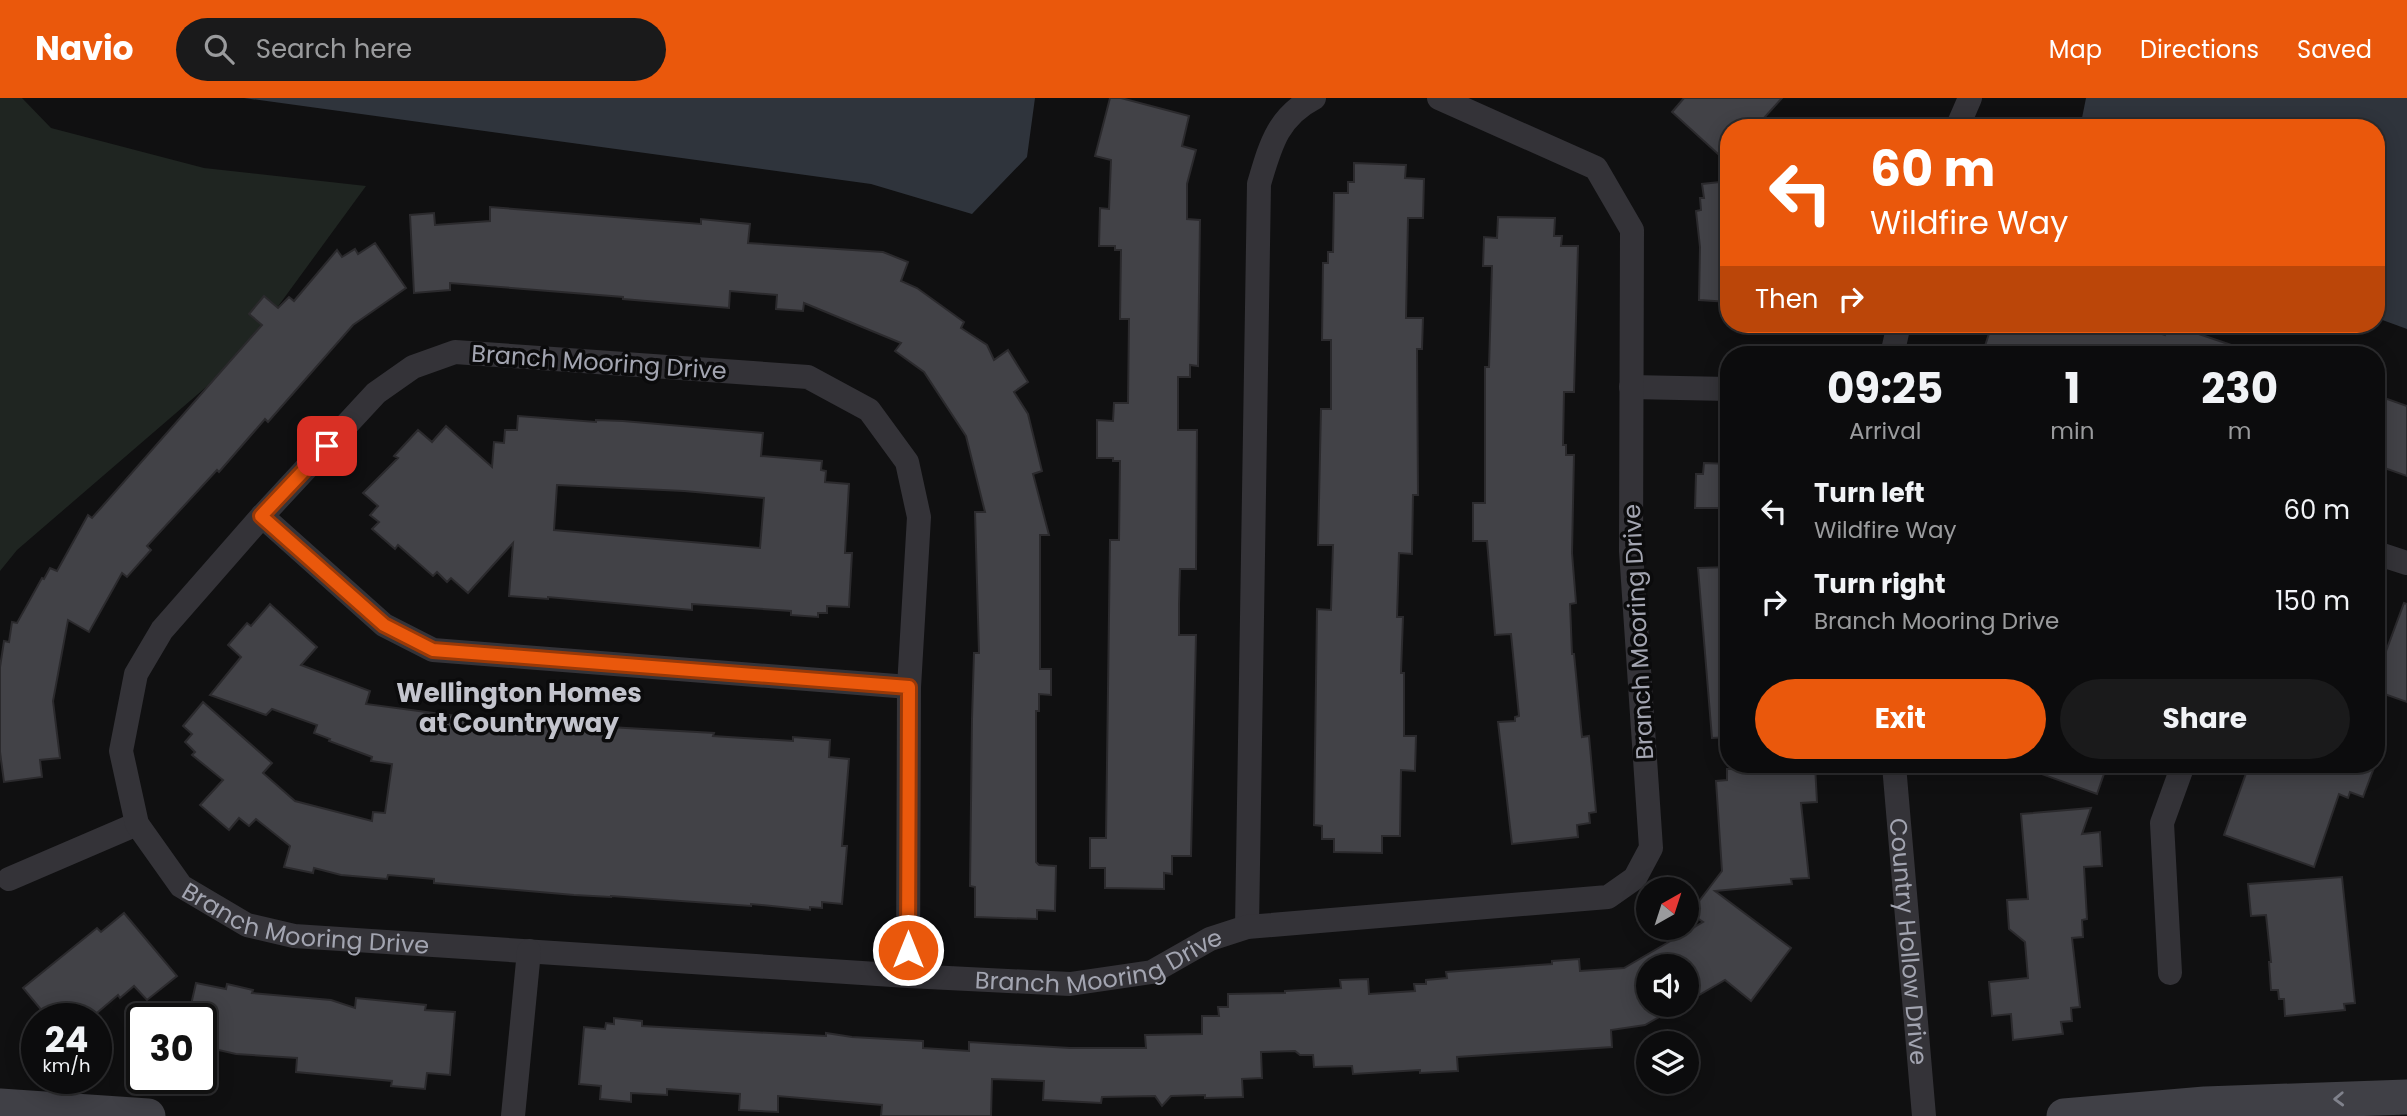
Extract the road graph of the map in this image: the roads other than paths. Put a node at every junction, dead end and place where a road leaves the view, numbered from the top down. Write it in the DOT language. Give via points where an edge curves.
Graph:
graph roads {
  1 [pos="1314,98"];
  2 [pos="1439,98"];
  3 [pos="1970,98"];
  4 [pos="1961,119"];
  5 [pos="1632,387"];
  6 [pos="1720,389"];
  7 [pos="261,516"];
  8 [pos="2385,556"];
  9 [pos="2407,563"];
  10 [pos="909,687"];
  11 [pos="1895,773"];
  12 [pos="2180,773"];
  13 [pos="137,824"];
  14 [pos="9,879"];
  15 [pos="1247,927"];
  16 [pos="529,951"];
  17 [pos="2170,973"];
  18 [pos="908,976"];
  19 [pos="2407,1097"];
  20 [pos="0,1106"];
  21 [pos="148,1116"];
  22 [pos="513,1116"];
  23 [pos="1924,1116"];
  24 [pos="2064,1116"];
  1 -- 15 [label="street, Branch Mooring Drive" via="1298,106 1272,139 1259,184"];
  2 -- 5 [label="street, Branch Mooring Drive" via="1596,168 1632,230"];
  3 -- 4 [label="street"];
  5 -- 6 [label="street"];
  5 -- 15 [label="street, Branch Mooring Drive" via="1631,551 1651,848 1635,878 1608,897"];
  7 -- 10 [label="street" via="384,625 433,650"];
  7 -- 10 [label="street, Branch Mooring Drive" via="376,393 413,367 455,352 808,377 869,410 907,462 919,517"];
  7 -- 13 [label="street, Branch Mooring Drive" via="162,630 136,674 121,751"];
  8 -- 9 [label="street"];
  10 -- 18 [label="street, Branch Mooring Drive"];
  11 -- 23 [label="street, Country Hollow Drive"];
  12 -- 17 [label="street" via="2162,823"];
  13 -- 14 [label="street"];
  13 -- 16 [label="street, Branch Mooring Drive" via="181,886 247,925 294,936"];
  15 -- 18 [label="street, Branch Mooring Drive" via="1210,939 1152,972 1070,984"];
  16 -- 18 [label="street, Branch Mooring Drive"];
  16 -- 22 [label="street"];
  19 -- 24 [label="street, one-way" via="2205,1104"];
  20 -- 21 [label="street"];
}
